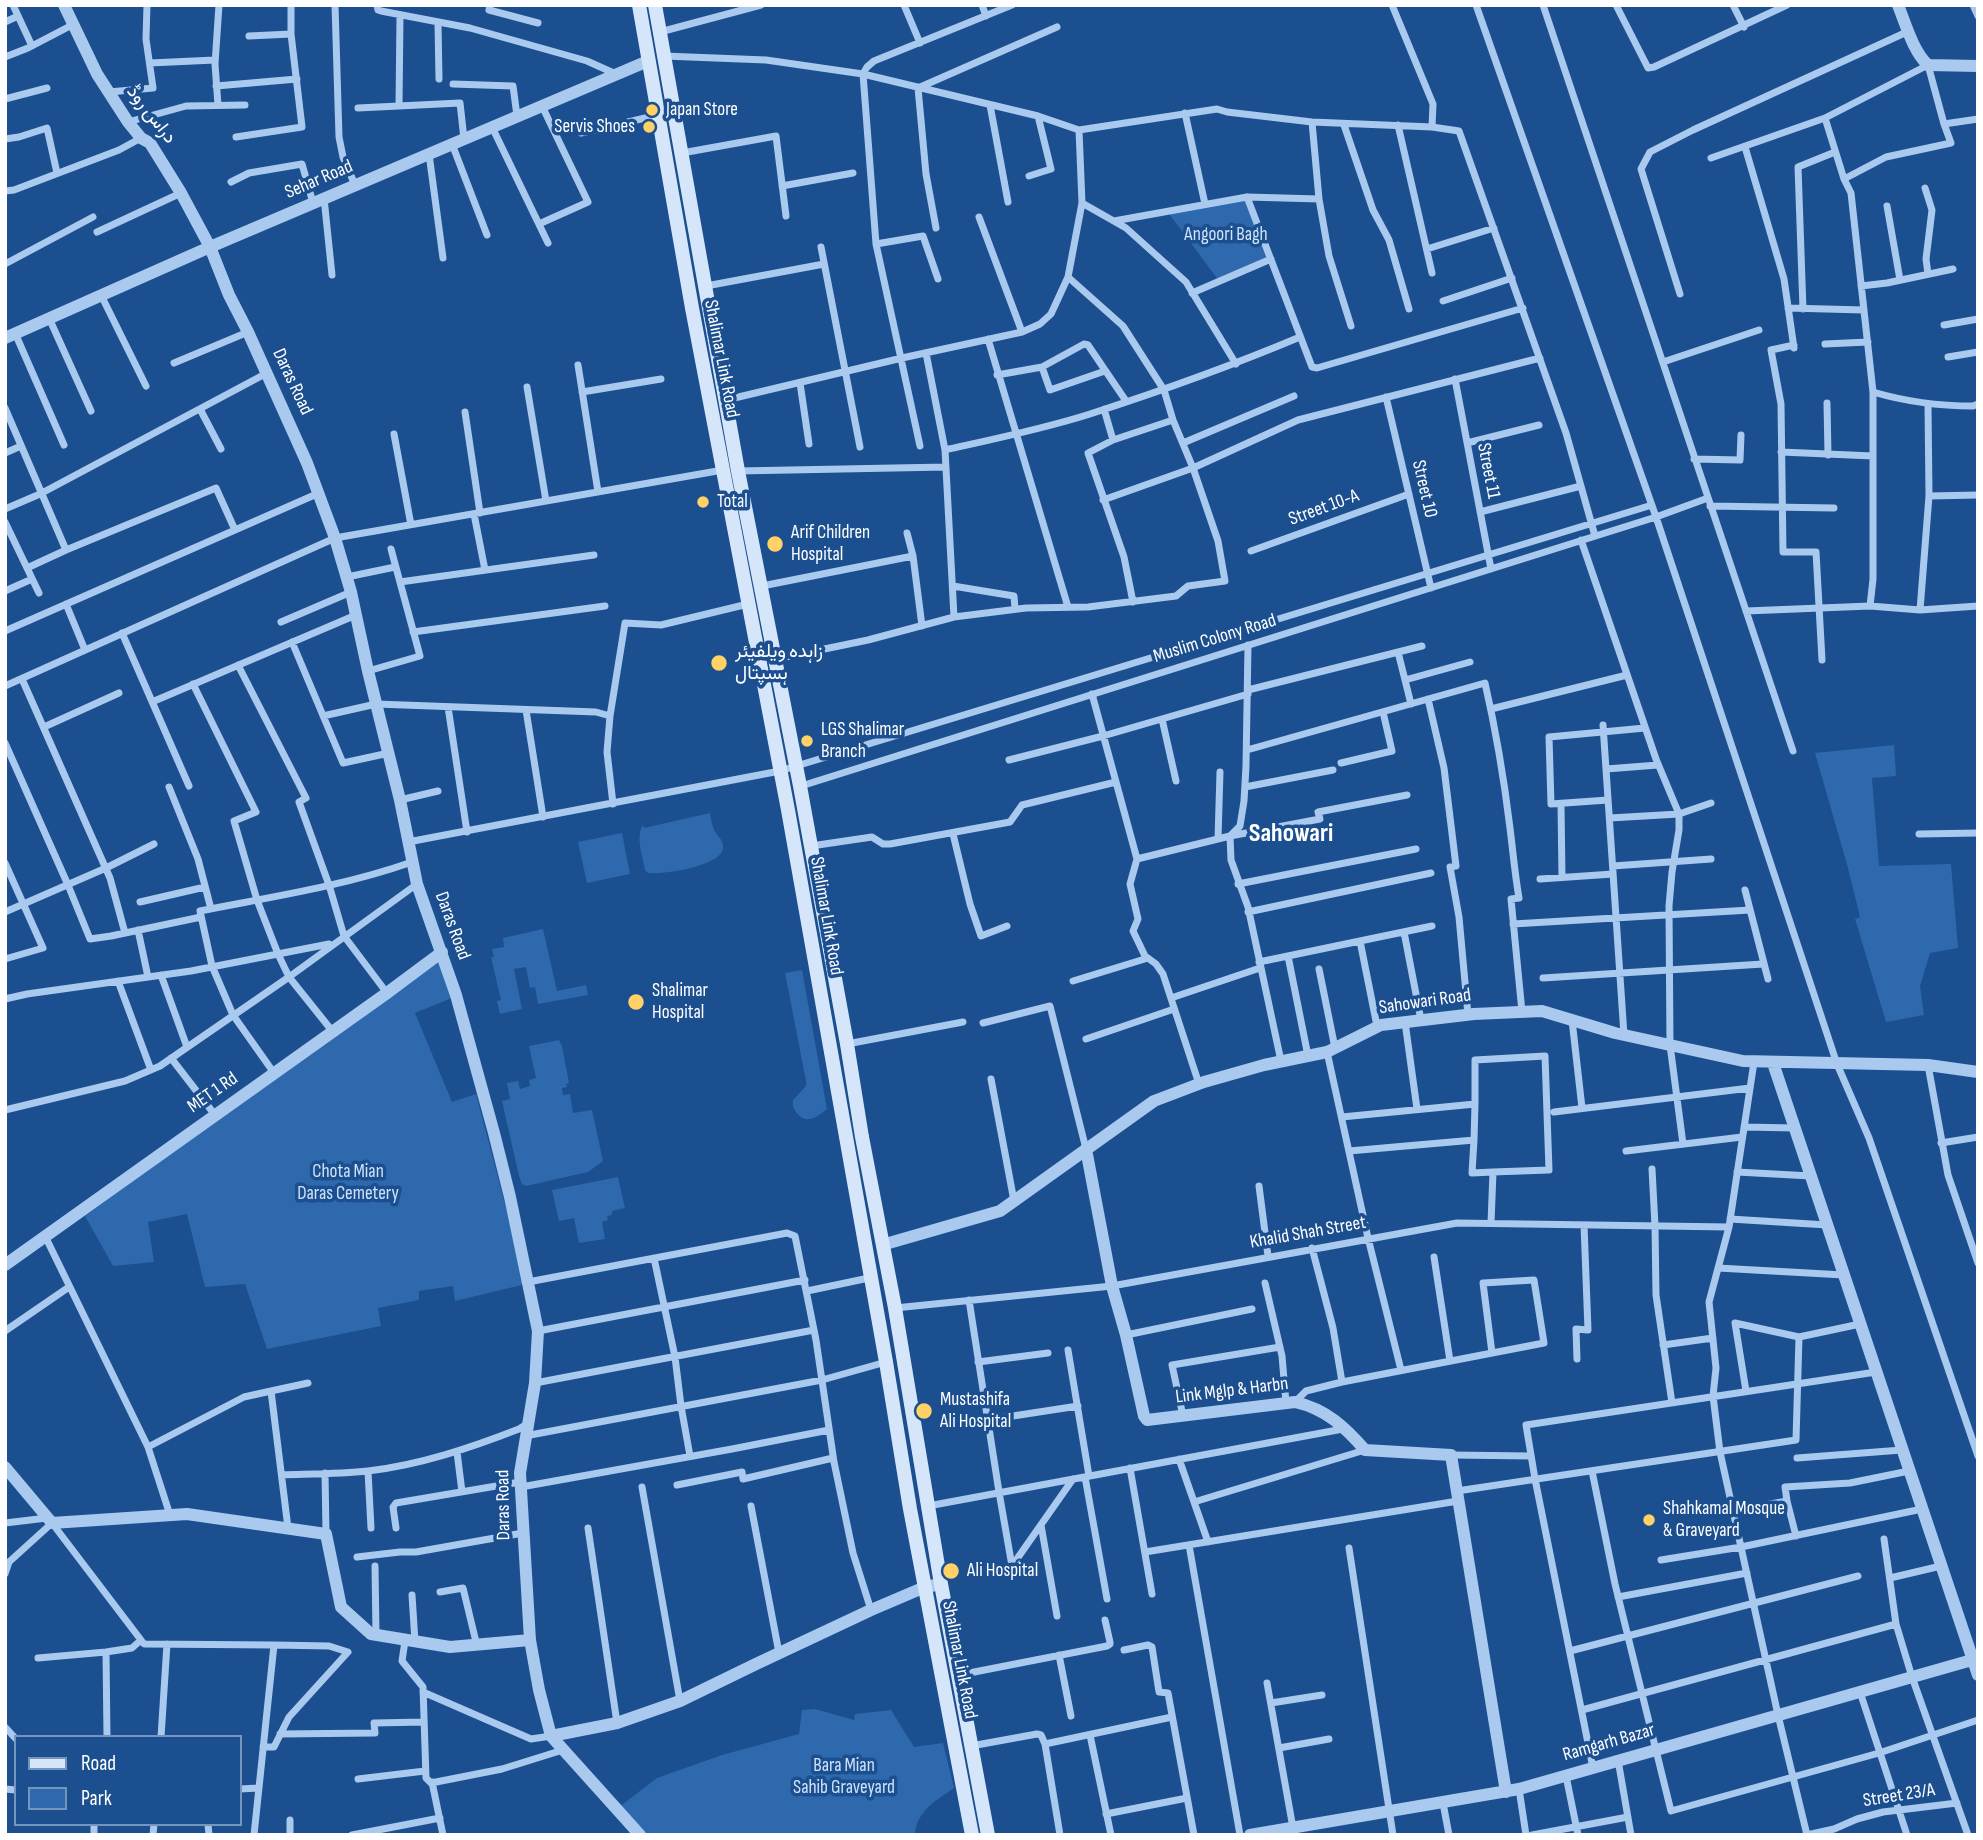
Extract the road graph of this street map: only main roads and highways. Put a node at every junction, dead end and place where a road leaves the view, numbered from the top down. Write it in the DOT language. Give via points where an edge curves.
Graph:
graph roads {
  1 [pos="639,5"];
  2 [pos="655,5"];
  3 [pos="697,237"];
  4 [pos="679,240"];
  5 [pos="731,470"];
  6 [pos="863,1138"];
  7 [pos="845,1140"];
  8 [pos="972,1835"];
  9 [pos="988,1835"];
  1 -- 4 [label="main road, Shalimar Link Road"];
  2 -- 3 [label="main road, Shalimar Link Road"];
  3 -- 4 [label="main road"];
  3 -- 5 [label="main road, Shalimar Link Road" via="726,400"];
  4 -- 5 [label="main road, Shalimar Link Road"];
  5 -- 6 [label="main road, Shalimar Link Road" via="762,586"];
  5 -- 7 [label="main road, Shalimar Link Road" via="748,604"];
  6 -- 7 [label="main road"];
  6 -- 9 [label="main road, Shalimar Link Road"];
  7 -- 8 [label="main road, Shalimar Link Road"];
}
